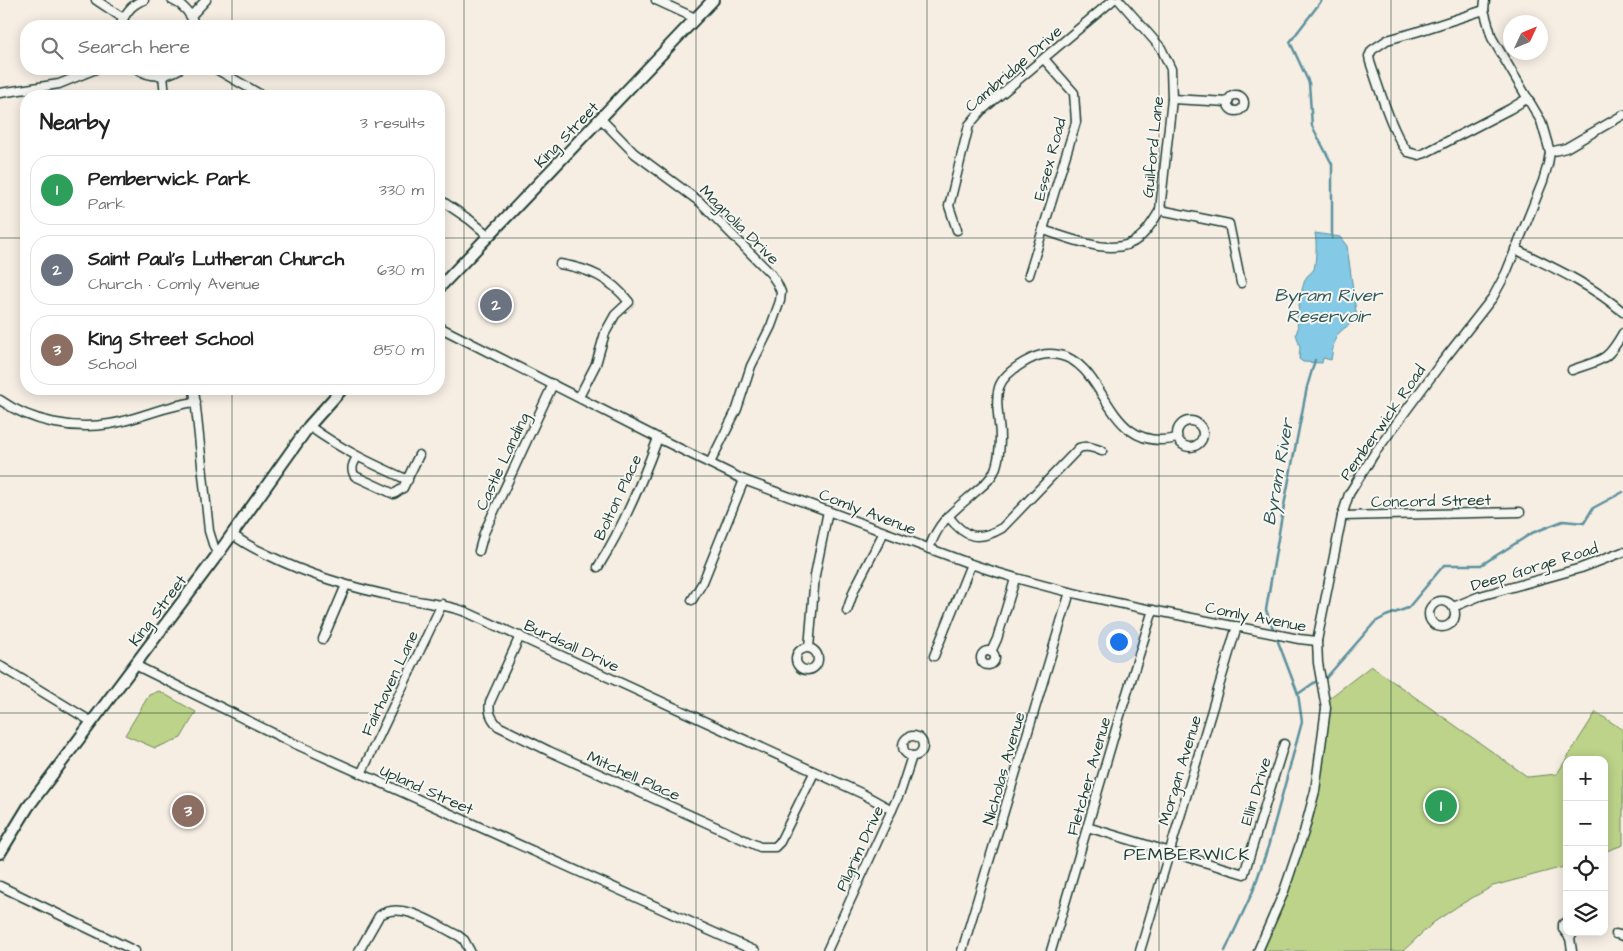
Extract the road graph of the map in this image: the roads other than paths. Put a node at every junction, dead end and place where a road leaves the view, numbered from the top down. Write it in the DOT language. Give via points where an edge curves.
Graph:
graph roads {
  1 [pos="96,0"];
  2 [pos="144,0"];
  3 [pos="172,0"];
  4 [pos="206,0"];
  5 [pos="656,0"];
  6 [pos="713,0"];
  7 [pos="1112,0"];
  8 [pos="1119,0"];
  9 [pos="1485,0"];
  10 [pos="1484,10"];
  11 [pos="191,16"];
  12 [pos="123,18"];
  13 [pos="696,18"];
  14 [pos="193,20"];
  15 [pos="1044,59"];
  16 [pos="82,75"];
  17 [pos="154,75"];
  18 [pos="163,75"];
  19 [pos="226,75"];
  20 [pos="20,90"];
  21 [pos="20,90"];
  22 [pos="164,90"];
  23 [pos="253,90"];
  24 [pos="0,93"];
  25 [pos="1528,98"];
  26 [pos="1172,99"];
  27 [pos="1228,102"];
  28 [pos="1623,115"];
  29 [pos="601,119"];
  30 [pos="1550,152"];
  31 [pos="445,203"];
  32 [pos="1160,210"];
  33 [pos="958,230"];
  34 [pos="1043,230"];
  35 [pos="489,236"];
  36 [pos="1515,249"];
  37 [pos="560,264"];
  38 [pos="1029,275"];
  39 [pos="445,282"];
  40 [pos="1241,283"];
  41 [pos="1623,312"];
  42 [pos="445,330"];
  43 [pos="1623,333"];
  44 [pos="1572,370"];
  45 [pos="553,384"];
  46 [pos="195,395"];
  47 [pos="337,395"];
  48 [pos="579,397"];
  49 [pos="0,400"];
  50 [pos="196,402"];
  51 [pos="309,426"];
  52 [pos="658,438"];
  53 [pos="1177,438"];
  54 [pos="1102,450"];
  55 [pos="419,455"];
  56 [pos="357,457"];
  57 [pos="710,462"];
  58 [pos="408,480"];
  59 [pos="744,480"];
  60 [pos="828,511"];
  61 [pos="1520,512"];
  62 [pos="948,516"];
  63 [pos="1342,516"];
  64 [pos="884,532"];
  65 [pos="232,534"];
  66 [pos="929,549"];
  67 [pos="479,551"];
  68 [pos="1623,552"];
  69 [pos="218,554"];
  70 [pos="971,564"];
  71 [pos="598,567"];
  72 [pos="1014,579"];
  73 [pos="346,585"];
  74 [pos="1070,592"];
  75 [pos="692,600"];
  76 [pos="442,604"];
  77 [pos="1453,607"];
  78 [pos="1153,610"];
  79 [pos="846,611"];
  80 [pos="1237,626"];
  81 [pos="520,636"];
  82 [pos="323,639"];
  83 [pos="1317,641"];
  84 [pos="809,648"];
  85 [pos="990,652"];
  86 [pos="934,656"];
  87 [pos="135,665"];
  88 [pos="0,666"];
  89 [pos="92,722"];
  90 [pos="1284,744"];
  91 [pos="912,756"];
  92 [pos="814,773"];
  93 [pos="361,774"];
  94 [pos="892,810"];
  95 [pos="1087,827"];
  96 [pos="1169,851"];
  97 [pos="0,853"];
  98 [pos="0,886"];
  99 [pos="1572,936"];
  100 [pos="135,951"];
  101 [pos="359,951"];
  102 [pos="470,951"];
  103 [pos="755,951"];
  104 [pos="827,951"];
  105 [pos="962,951"];
  106 [pos="1051,951"];
  107 [pos="1140,951"];
  108 [pos="1258,951"];
  109 [pos="1572,951"];
  1 -- 12 [label="street"];
  2 -- 12 [label="street" via="134,5"];
  3 -- 11 [label="street"];
  4 -- 11 [label="street"];
  5 -- 13 [label="street"];
  6 -- 13 [label="main road, King Street"];
  7 -- 15 [label="street, Cambridge Drive"];
  8 -- 26 [label="street, Guilford Lane" via="1161,48 1171,69"];
  9 -- 10 [label="street"];
  10 -- 25 [label="street" via="1492,38"];
  10 -- 25 [label="street" via="1386,40 1372,50 1370,62 1400,141 1408,152 1425,153"];
  11 -- 14 [label="street"];
  13 -- 29 [label="main road, King Street"];
  15 -- 33 [label="street, Cambridge Drive" via="981,111 969,125 949,206"];
  15 -- 34 [label="street, Essex Road" via="1074,93 1076,122"];
  16 -- 21 [label="street" via="60,84"];
  17 -- 18 [label="street"];
  18 -- 22 [label="street"];
  19 -- 23 [label="street"];
  20 -- 24 [label="street"];
  25 -- 30 [label="street" via="1541,122"];
  26 -- 27 [label="street"];
  26 -- 32 [label="street, Guilford Lane"];
  28 -- 30 [label="street" via="1566,148"];
  29 -- 35 [label="main road, King Street"];
  29 -- 57 [label="street, Magnolia Drive" via="634,153 700,202 771,274 781,292 771,326 751,366 737,409"];
  30 -- 36 [label="street, Pemberwick Road" via="1543,181"];
  31 -- 35 [label="street"];
  32 -- 34 [label="street, Guilford Lane" via="1138,239 1119,247 1099,247"];
  32 -- 40 [label="street" via="1229,224"];
  34 -- 38 [label="street, Essex Road"];
  35 -- 39 [label="main road, King Street"];
  36 -- 41 [label="street" via="1594,290"];
  36 -- 63 [label="street, Pemberwick Road" via="1493,296 1362,472 1349,494"];
  37 -- 48 [label="street" via="596,274 612,284 629,302 615,315 605,333 596,364"];
  42 -- 45 [label="street, Comly Avenue"];
  43 -- 44 [label="street" via="1606,357"];
  45 -- 48 [label="street, Comly Avenue"];
  45 -- 67 [label="street, Castle Landing" via="484,533"];
  46 -- 50 [label="street"];
  47 -- 51 [label="main road, King Street"];
  48 -- 52 [label="street, Comly Avenue"];
  49 -- 50 [label="street" via="50,422 88,426 111,424"];
  50 -- 69 [label="street" via="209,530"];
  51 -- 56 [label="street"];
  51 -- 65 [label="main road, King Street"];
  52 -- 57 [label="street, Comly Avenue"];
  52 -- 71 [label="street, Bolton Place"];
  53 -- 62 [label="street" via="1159,440 1136,434 1112,412 1081,365 1057,354 1037,355 1013,369 997,390 1000,425 993,473"];
  54 -- 62 [label="street" via="1079,448 1002,528 989,536 974,537"];
  55 -- 58 [label="street"];
  56 -- 58 [label="street"];
  56 -- 58 [label="street" via="352,469 355,476 385,491 400,492"];
  57 -- 59 [label="street, Comly Avenue"];
  59 -- 60 [label="street, Comly Avenue"];
  59 -- 75 [label="street" via="703,582"];
  60 -- 64 [label="street, Comly Avenue"];
  60 -- 84 [label="street" via="815,574"];
  61 -- 63 [label="street, Concord Street"];
  62 -- 66 [label="street" via="935,532"];
  63 -- 83 [label="street, Pemberwick Road"];
  64 -- 66 [label="street, Comly Avenue"];
  64 -- 79 [label="street"];
  65 -- 69 [label="main road, King Street"];
  65 -- 73 [label="street, Burdsall Drive" via="290,566"];
  66 -- 70 [label="street, Comly Avenue"];
  68 -- 77 [label="street, Deep Gorge Road" via="1581,568 1488,593"];
  69 -- 87 [label="main road, King Street"];
  70 -- 72 [label="street, Comly Avenue"];
  70 -- 86 [label="street"];
  72 -- 74 [label="street, Comly Avenue"];
  72 -- 85 [label="street" via="997,639"];
  73 -- 76 [label="street, Burdsall Drive"];
  73 -- 82 [label="street"];
  74 -- 78 [label="street, Comly Avenue"];
  74 -- 105 [label="street, Nicholas Avenue"];
  76 -- 81 [label="street, Burdsall Drive"];
  76 -- 93 [label="street, Fairhaven Lane"];
  78 -- 80 [label="street, Comly Avenue"];
  78 -- 95 [label="street, Fletcher Avenue"];
  80 -- 83 [label="street, Comly Avenue"];
  80 -- 96 [label="street, Morgan Avenue"];
  81 -- 92 [label="street, Burdsall Drive"];
  81 -- 92 [label="street, Mitchell Place" via="488,709 498,726 549,752 760,847 775,847 780,842"];
  83 -- 108 [label="street, Pemberwick Road" via="1326,708 1314,791 1283,894"];
  87 -- 89 [label="main road, King Street"];
  87 -- 93 [label="street, Upland Street"];
  88 -- 89 [label="street"];
  89 -- 97 [label="main road, King Street" via="28,807"];
  90 -- 96 [label="street, Ellin Drive" via="1244,874"];
  91 -- 94 [label="street, Pilgrim Drive"];
  92 -- 94 [label="street, Burdsall Drive"];
  93 -- 103 [label="street, Upland Street"];
  94 -- 104 [label="street, Pilgrim Drive"];
  95 -- 96 [label="street"];
  95 -- 106 [label="street, Fletcher Avenue"];
  96 -- 107 [label="street, Morgan Avenue"];
  98 -- 100 [label="street"];
  99 -- 109 [label="street"];
  101 -- 102 [label="street" via="379,916 396,910 420,916 458,936"];
}
